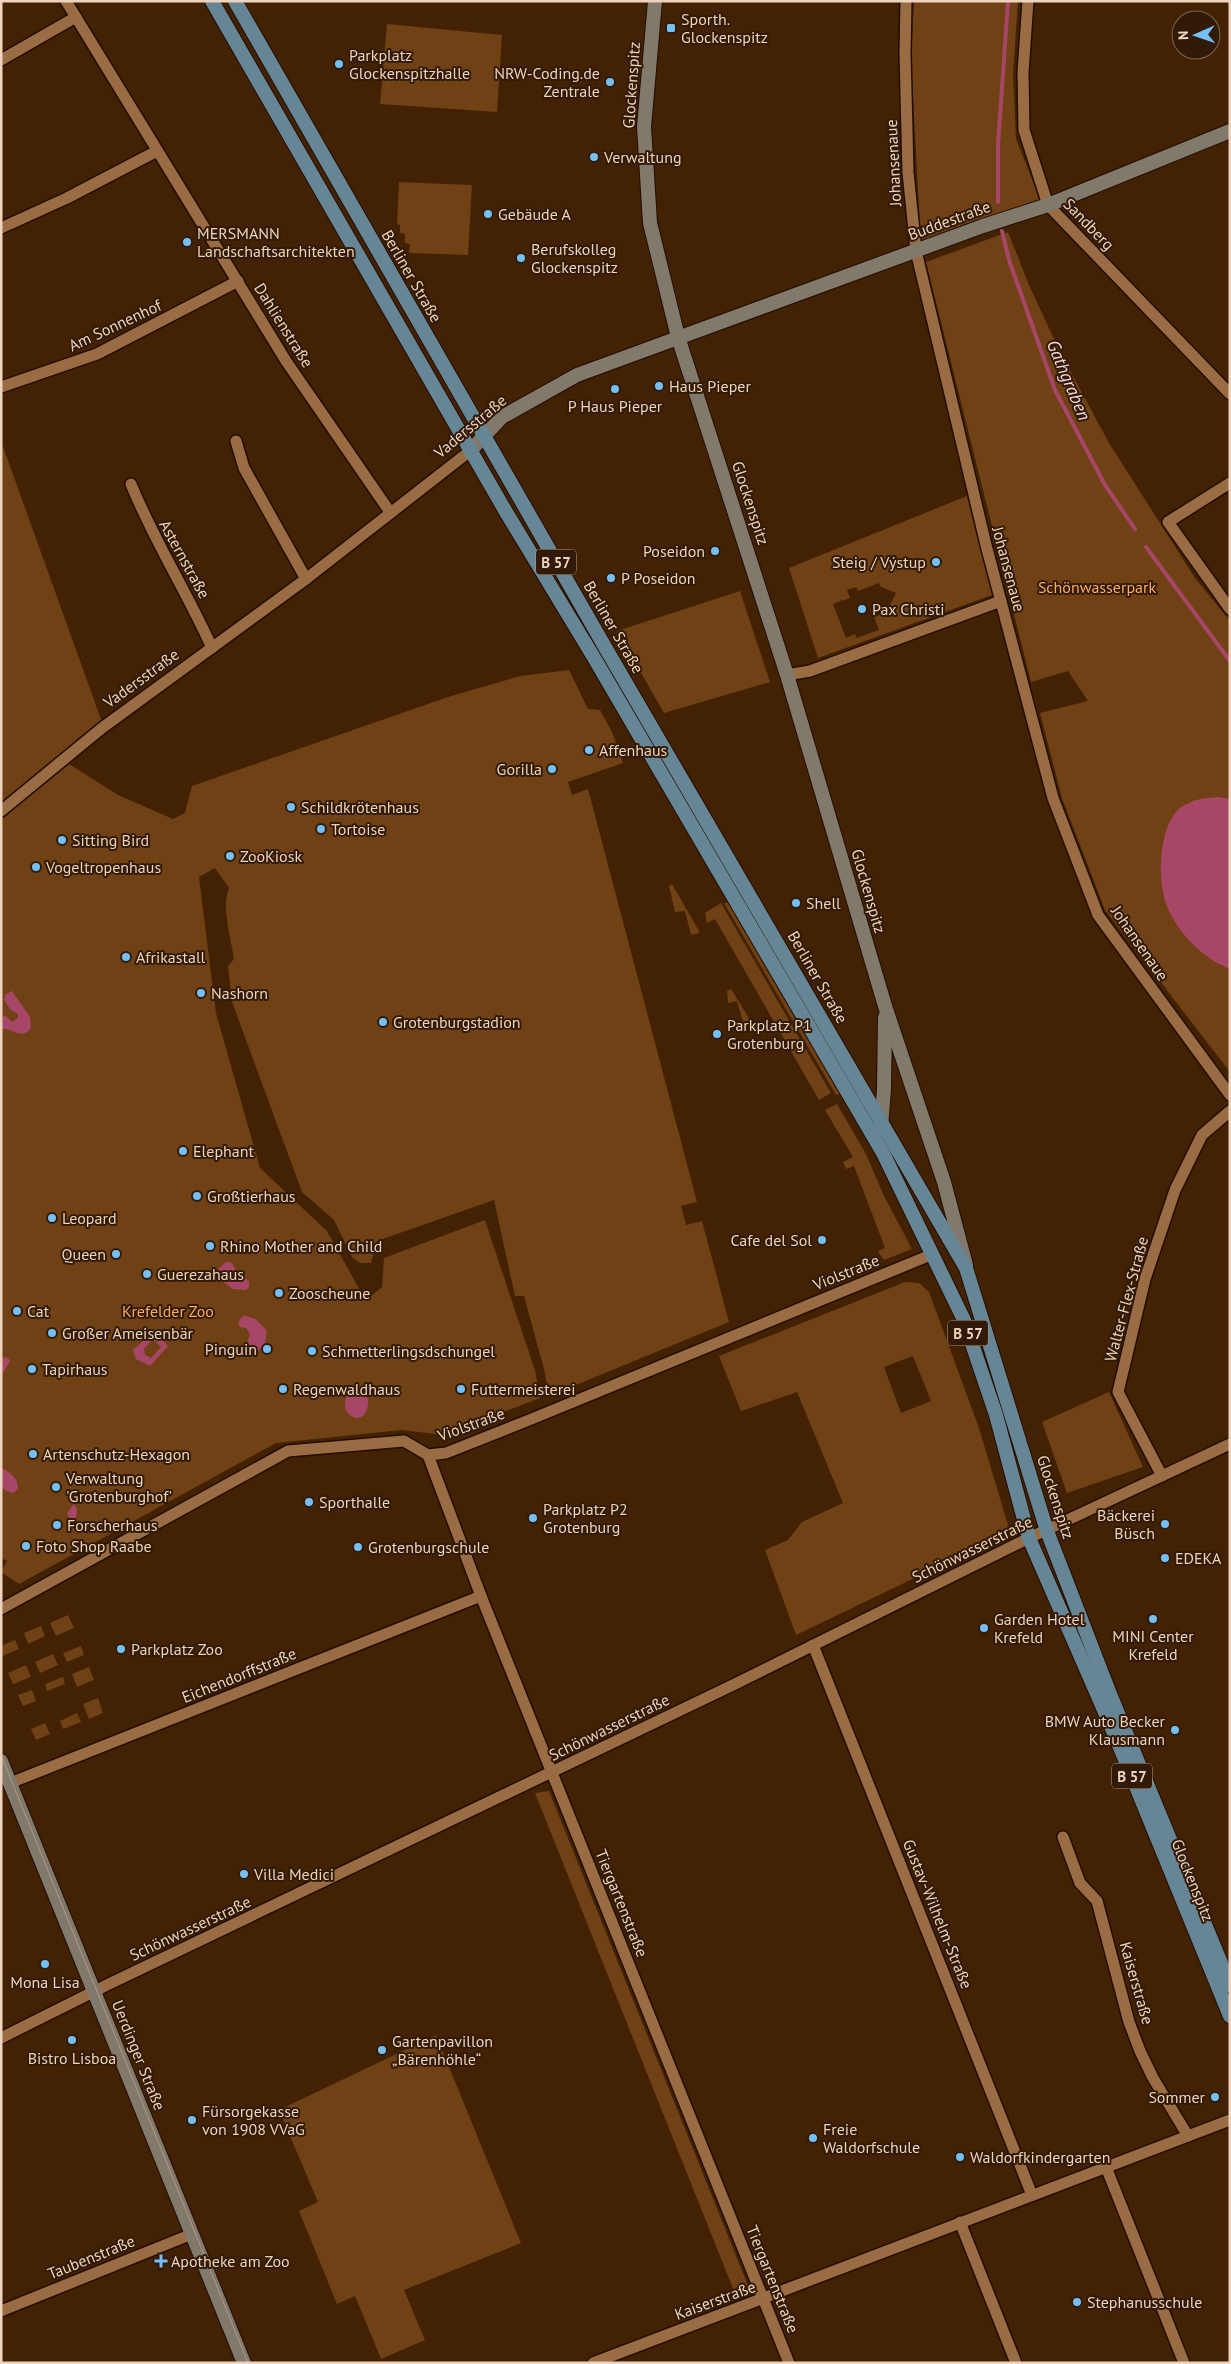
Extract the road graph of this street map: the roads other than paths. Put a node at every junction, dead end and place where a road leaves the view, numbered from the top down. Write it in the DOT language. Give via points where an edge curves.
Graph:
graph roads {
  1 [pos="66,1"];
  2 [pos="212,1"];
  3 [pos="235,1"];
  4 [pos="656,1"];
  5 [pos="906,1"];
  6 [pos="1028,1"];
  7 [pos="76,17"];
  8 [pos="1,60"];
  9 [pos="1230,130"];
  10 [pos="157,151"];
  11 [pos="1048,205"];
  12 [pos="1,228"];
  13 [pos="916,251"];
  14 [pos="238,281"];
  15 [pos="678,336"];
  16 [pos="1,387"];
  17 [pos="1230,394"];
  18 [pos="484,436"];
  19 [pos="236,441"];
  20 [pos="470,450"];
  21 [pos="1230,483"];
  22 [pos="131,484"];
  23 [pos="390,512"];
  24 [pos="306,579"];
  25 [pos="1001,601"];
  26 [pos="1230,608"];
  27 [pos="212,648"];
  28 [pos="787,675"];
  29 [pos="1,811"];
  30 [pos="885,1006"];
  31 [pos="1230,1095"];
  32 [pos="1230,1111"];
  33 [pos="881,1121"];
  34 [pos="883,1153"];
  35 [pos="933,1254"];
  36 [pos="966,1268"];
  37 [pos="1230,1444"];
  38 [pos="428,1455"];
  39 [pos="1162,1476"];
  40 [pos="1047,1530"];
  41 [pos="1029,1538"];
  42 [pos="480,1596"];
  43 [pos="1,1609"];
  44 [pos="813,1645"];
  45 [pos="1,1760"];
  46 [pos="552,1772"];
  47 [pos="10,1783"];
  48 [pos="1062,1837"];
  49 [pos="1230,1985"];
  50 [pos="95,1991"];
  51 [pos="1230,2016"];
  52 [pos="1,2038"];
  53 [pos="1230,2120"];
  54 [pos="1188,2136"];
  55 [pos="1106,2167"];
  56 [pos="1032,2195"];
  57 [pos="960,2222"];
  58 [pos="192,2234"];
  59 [pos="763,2300"];
  60 [pos="1,2311"];
  61 [pos="244,2363"];
  62 [pos="593,2363"];
  63 [pos="790,2363"];
  64 [pos="1016,2363"];
  65 [pos="1184,2363"];
  1 -- 7 [label="street, Dahlienstraße"];
  2 -- 20 [label="main road, Berliner Straße / B 57"];
  3 -- 18 [label="main road, Berliner Straße / B 57"];
  4 -- 15 [label="main road, Glockenspitz" via="644,127 650,223"];
  5 -- 13 [label="street, Johansenaue" via="908,172"];
  6 -- 11 [label="street, Sandberg" via="1023,72 1024,130"];
  7 -- 8 [label="street"];
  7 -- 10 [label="street, Dahlienstraße"];
  9 -- 11 [label="main road, Buddestraße"];
  10 -- 12 [label="street"];
  10 -- 14 [label="street, Dahlienstraße"];
  11 -- 13 [label="main road, Buddestraße"];
  11 -- 17 [label="street, Sandberg"];
  13 -- 15 [label="main road, Buddestraße"];
  13 -- 25 [label="street, Johansenaue"];
  14 -- 16 [label="street, Am Sonnenhof" via="97,354"];
  14 -- 23 [label="street, Dahlienstraße" via="286,361"];
  15 -- 18 [label="main road, Vadersstraße" via="577,375 502,417"];
  15 -- 28 [label="main road, Glockenspitz"];
  18 -- 20 [label="main road, Vadersstraße"];
  18 -- 33 [label="main road, Berliner Straße / B 57"];
  19 -- 24 [label="street" via="244,468"];
  20 -- 23 [label="street, Vadersstraße"];
  20 -- 34 [label="main road, Berliner Straße / B 57"];
  21 -- 26 [label="street" via="1168,522"];
  22 -- 27 [label="street, Asternstraße" via="147,524 192,602"];
  23 -- 24 [label="street, Vadersstraße"];
  24 -- 27 [label="street, Vadersstraße"];
  25 -- 28 [label="street" via="810,671"];
  25 -- 31 [label="street, Johansenaue" via="1053,798 1098,914"];
  27 -- 29 [label="street, Vadersstraße" via="102,728"];
  28 -- 30 [label="main road, Glockenspitz"];
  30 -- 33 [label="main road, Glockenspitz"];
  30 -- 36 [label="main road, Glockenspitz" via="944,1182"];
  32 -- 39 [label="street, Walter-Flex-Straße" via="1202,1135 1175,1190 1145,1279 1118,1392"];
  33 -- 34 [label="main road, Glockenspitz"];
  33 -- 36 [label="main road, Berliner Straße / B 57"];
  34 -- 35 [label="main road, Berliner Straße / B 57"];
  35 -- 38 [label="street, Violstraße" via="534,1418 446,1453"];
  35 -- 41 [label="main road, Glockenspitz / B 57" via="967,1330 996,1415"];
  36 -- 40 [label="main road, Glockenspitz / B 57"];
  37 -- 39 [label="street, Schönwasserstraße"];
  38 -- 42 [label="street, Tiergartenstraße"];
  38 -- 43 [label="street, Violstraße" via="404,1442 288,1451"];
  39 -- 40 [label="street, Schönwasserstraße"];
  40 -- 41 [label="street, Schönwasserstraße"];
  40 -- 49 [label="main road, Glockenspitz / B 57"];
  41 -- 44 [label="street, Schönwasserstraße"];
  41 -- 51 [label="main road, Glockenspitz / B 57" via="1117,1740"];
  42 -- 46 [label="street, Tiergartenstraße"];
  42 -- 47 [label="street, Eichendorffstraße"];
  44 -- 46 [label="street, Schönwasserstraße"];
  44 -- 56 [label="street, Gustav-Wilhelm-Straße"];
  45 -- 47 [label="main road, Uerdinger Straße"];
  46 -- 50 [label="street, Schönwasserstraße"];
  46 -- 59 [label="street, Tiergartenstraße"];
  47 -- 50 [label="main road, Uerdinger Straße"];
  48 -- 54 [label="street, Kaiserstraße" via="1080,1883 1097,1901 1129,2022 1140,2051"];
  50 -- 52 [label="street, Schönwasserstraße"];
  50 -- 58 [label="main road, Uerdinger Straße"];
  53 -- 54 [label="street, Kaiserstraße"];
  54 -- 55 [label="street, Kaiserstraße"];
  55 -- 56 [label="street, Kaiserstraße"];
  55 -- 65 [label="street"];
  56 -- 57 [label="street, Kaiserstraße"];
  57 -- 59 [label="street, Kaiserstraße"];
  57 -- 64 [label="street"];
  58 -- 60 [label="street, Taubenstraße"];
  58 -- 61 [label="main road, Uerdinger Straße"];
  59 -- 62 [label="street, Kaiserstraße"];
  59 -- 63 [label="street, Tiergartenstraße"];
}
